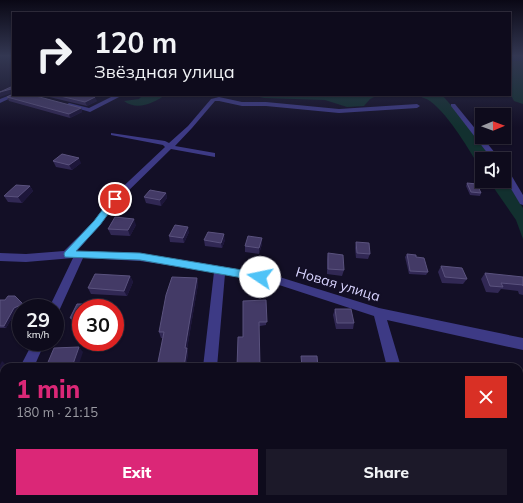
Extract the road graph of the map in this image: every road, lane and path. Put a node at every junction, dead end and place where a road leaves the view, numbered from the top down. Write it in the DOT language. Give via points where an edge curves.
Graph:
graph roads {
  1 [pos="12,96"];
  2 [pos="118,96"];
  3 [pos="0,101"];
  4 [pos="59,103"];
  5 [pos="454,105"];
  6 [pos="417,106"];
  7 [pos="113,134"];
  8 [pos="170,147"];
  9 [pos="491,152"];
  10 [pos="212,155"];
  11 [pos="511,182"];
  12 [pos="523,202"];
  13 [pos="74,254"];
  14 [pos="0,257"];
  15 [pos="220,269"];
  16 [pos="58,299"];
  17 [pos="380,313"];
  18 [pos="523,344"];
  19 [pos="35,351"];
  20 [pos="29,363"];
  21 [pos="210,363"];
  22 [pos="393,363"];
  1 -- 3 [label="street"];
  2 -- 4 [label="street" via="90,110"];
  5 -- 9 [label="street"];
  6 -- 8 [label="street" via="339,111 242,104 219,99 213,100"];
  7 -- 8 [label="street" via="165,143"];
  8 -- 10 [label="street"];
  8 -- 13 [label="street" via="115,199"];
  11 -- 12 [label="street"];
  13 -- 14 [label="street, Новая улица" via="26,258"];
  13 -- 15 [label="street, Новая улица" via="140,256"];
  13 -- 16 [label="street"];
  15 -- 17 [label="street, Новая улица" via="274,280"];
  15 -- 21 [label="street"];
  17 -- 18 [label="street, Новая улица"];
  17 -- 22 [label="street"];
  19 -- 20 [label="street"];
}
